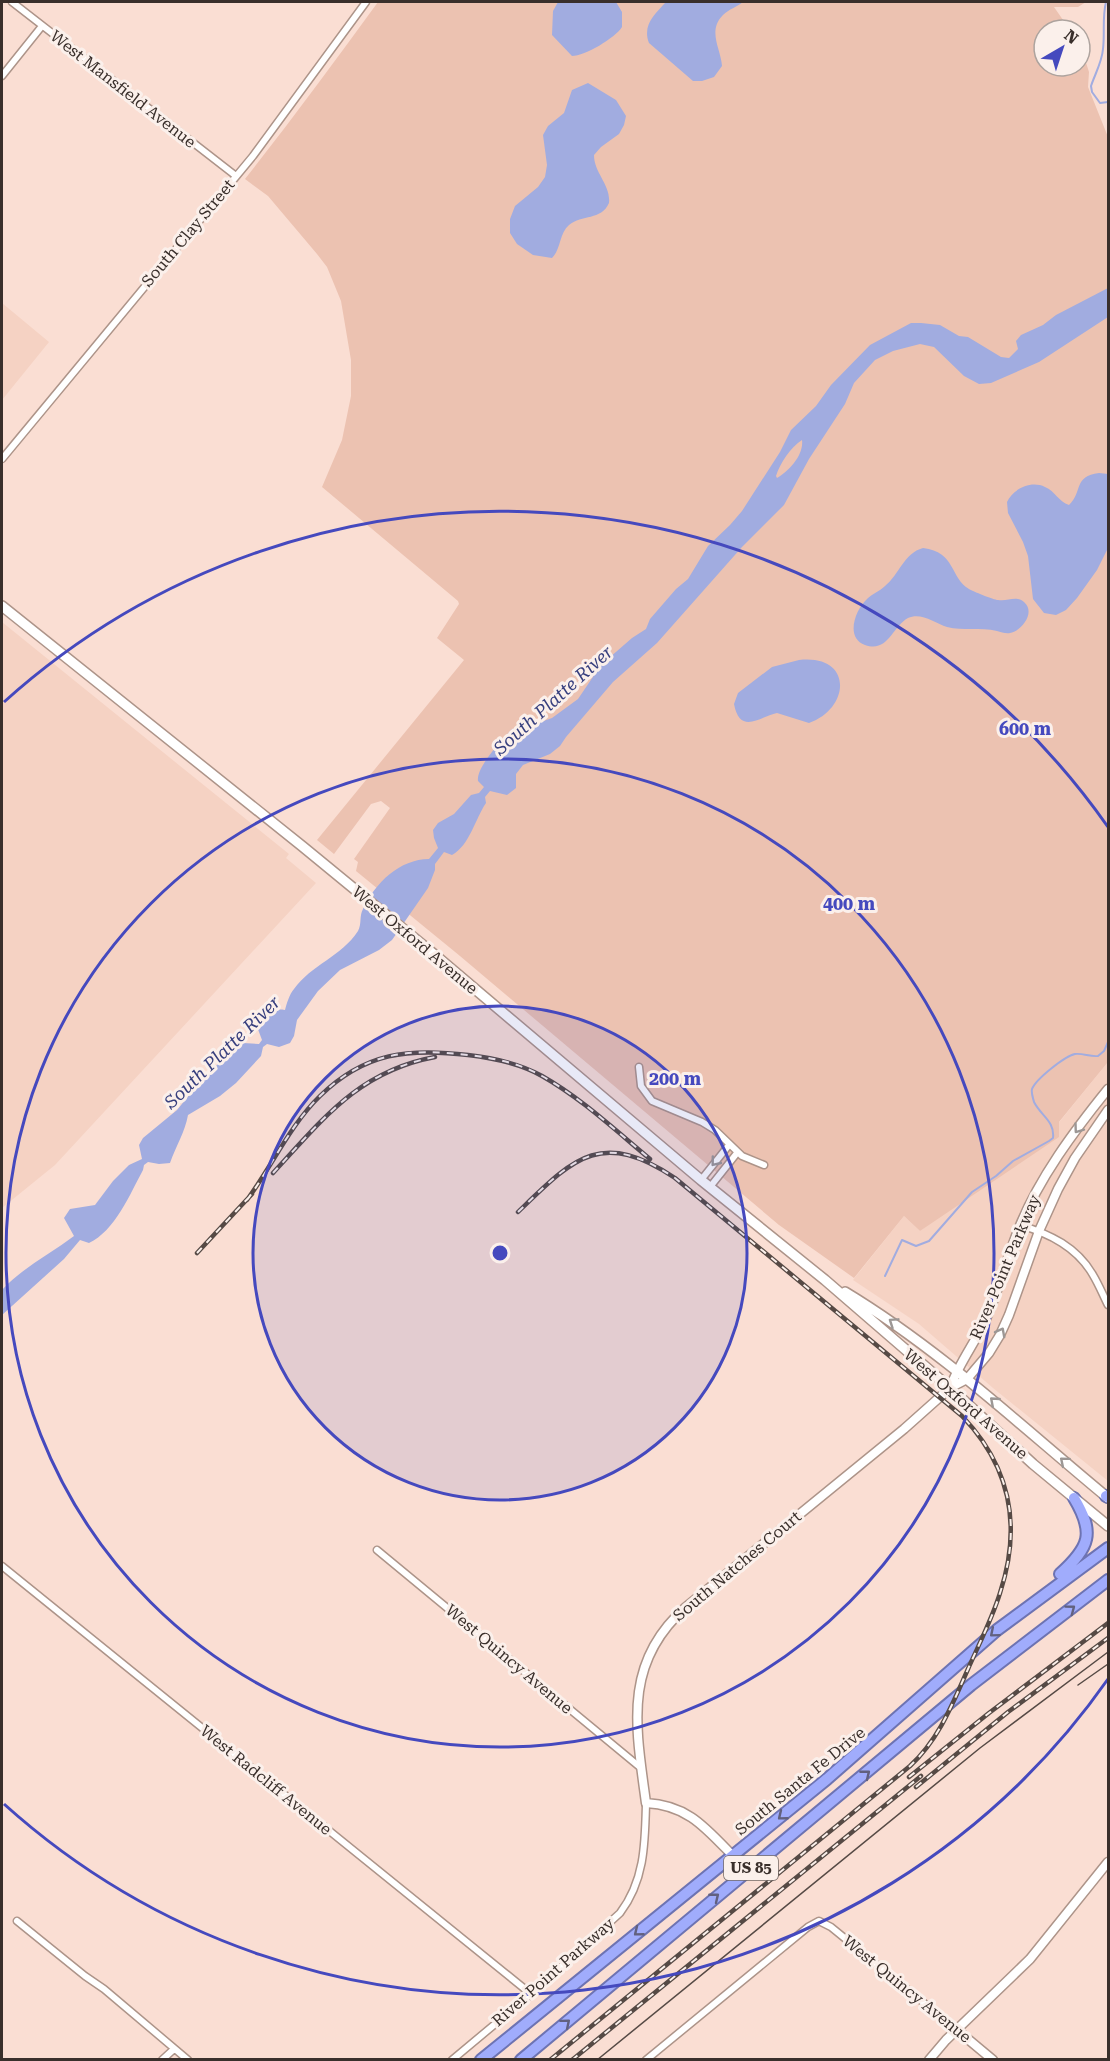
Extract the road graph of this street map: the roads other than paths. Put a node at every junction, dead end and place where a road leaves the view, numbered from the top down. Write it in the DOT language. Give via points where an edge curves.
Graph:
graph roads {
  1 [pos="12,2"];
  2 [pos="366,2"];
  3 [pos="42,26"];
  4 [pos="2,76"];
  5 [pos="236,176"];
  6 [pos="2,459"];
  7 [pos="2,606"];
  8 [pos="639,1067"];
  9 [pos="1108,1089"];
  10 [pos="1108,1110"];
  11 [pos="729,1145"];
  12 [pos="737,1153"];
  13 [pos="764,1165"];
  14 [pos="701,1180"];
  15 [pos="710,1186"];
  16 [pos="1020,1225"];
  17 [pos="1039,1231"];
  18 [pos="825,1280"];
  19 [pos="1108,1305"];
  20 [pos="956,1370"];
  21 [pos="967,1379"];
  22 [pos="950,1388"];
  23 [pos="1108,1497"];
  24 [pos="1074,1498"];
  25 [pos="1108,1526"];
  26 [pos="1108,1548"];
  27 [pos="377,1550"];
  28 [pos="2,1566"];
  29 [pos="1108,1580"];
  30 [pos="1014,1616"];
  31 [pos="641,1768"];
  32 [pos="646,1803"];
  33 [pos="732,1855"];
  34 [pos="1108,1862"];
  35 [pos="17,1921"];
  36 [pos="531,1994"];
  37 [pos="957,2030"];
  38 [pos="174,2049"];
  39 [pos="162,2060"];
  40 [pos="188,2060"];
  41 [pos="452,2060"];
  42 [pos="481,2060"];
  43 [pos="521,2060"];
  44 [pos="646,2060"];
  45 [pos="929,2060"];
  46 [pos="993,2060"];
  1 -- 3 [label="street, West Mansfield Avenue"];
  2 -- 5 [label="street, South Clay Street"];
  3 -- 4 [label="street"];
  3 -- 5 [label="street, West Mansfield Avenue"];
  5 -- 6 [label="street, South Clay Street"];
  7 -- 14 [label="main road, West Oxford Avenue" via="419,942"];
  8 -- 11 [label="street" via="641,1086 649,1098 709,1126"];
  9 -- 16 [label="street, River Point Parkway, one-way" via="1050,1170"];
  10 -- 17 [label="street, River Point Parkway" via="1070,1166"];
  11 -- 12 [label="street"];
  11 -- 14 [label="street, one-way"];
  12 -- 13 [label="street"];
  12 -- 15 [label="street"];
  14 -- 15 [label="main road, West Oxford Avenue"];
  15 -- 18 [label="main road, West Oxford Avenue"];
  16 -- 17 [label="street"];
  16 -- 20 [label="street, River Point Parkway" via="985,1321"];
  17 -- 19 [label="street" via="1062,1242 1080,1257"];
  21 -- 17 [label="street, River Point Parkway, one-way" via="1005,1325"];
  20 -- 18 [label="main road, West Oxford Avenue, one-way" via="910,1334"];
  18 -- 22 [label="main road, West Oxford Avenue"];
  20 -- 21 [label="main road, West Oxford Avenue"];
  20 -- 22 [label="street, River Point Parkway"];
  21 -- 22 [label="street, River Point Parkway"];
  23 -- 21 [label="main road, West Oxford Avenue, one-way"];
  22 -- 24 [label="main road, West Oxford Avenue"];
  22 -- 31 [label="street, South Natches Court" via="665,1627 647,1657 638,1686"];
  24 -- 25 [label="main road, West Oxford Avenue"];
  24 -- 30 [label="highway" via="1087,1526 1085,1546 1067,1568"];
  26 -- 30 [label="highway, South Santa Fe Drive / US 85"];
  27 -- 31 [label="street, West Quincy Avenue"];
  28 -- 36 [label="street, West Radcliff Avenue"];
  43 -- 29 [label="highway, US 85, one-way" via="971,1685"];
  30 -- 33 [label="highway, South Santa Fe Drive / US 85, one-way" via="852,1759"];
  31 -- 32 [label="street, South Natches Court"];
  32 -- 33 [label="street" via="668,1805 687,1813"];
  32 -- 36 [label="street, River Point Parkway" via="642,1869 629,1901 614,1921"];
  33 -- 42 [label="highway, South Santa Fe Drive / US 85, one-way"];
  34 -- 37 [label="street" via="1030,1959"];
  35 -- 38 [label="street"];
  36 -- 41 [label="street, River Point Parkway"];
  37 -- 44 [label="street, West Quincy Avenue" via="819,1921"];
  37 -- 45 [label="street"];
  37 -- 46 [label="street, West Quincy Avenue"];
  38 -- 39 [label="street"];
  38 -- 40 [label="street"];
}
